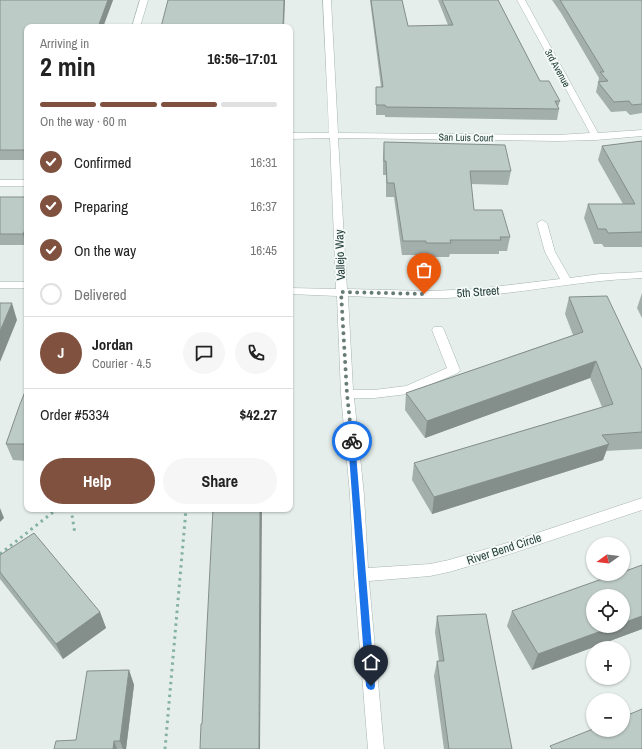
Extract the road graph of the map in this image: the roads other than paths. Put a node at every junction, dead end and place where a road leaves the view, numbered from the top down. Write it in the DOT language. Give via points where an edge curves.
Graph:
graph roads {
  1 [pos="144,0"];
  2 [pos="327,0"];
  3 [pos="521,0"];
  4 [pos="137,24"];
  5 [pos="642,133"];
  6 [pos="334,135"];
  7 [pos="293,136"];
  8 [pos="596,137"];
  9 [pos="0,183"];
  10 [pos="24,183"];
  11 [pos="542,223"];
  12 [pos="642,275"];
  13 [pos="566,281"];
  14 [pos="0,285"];
  15 [pos="24,285"];
  16 [pos="293,291"];
  17 [pos="341,292"];
  18 [pos="438,330"];
  19 [pos="347,394"];
  20 [pos="642,504"];
  21 [pos="361,574"];
  22 [pos="376,749"];
  1 -- 4 [label="street"];
  2 -- 6 [label="street, Vallejo Way"];
  3 -- 8 [label="street, 3rd Avenue"];
  5 -- 8 [label="street, San Luis Court"];
  6 -- 7 [label="street, San Luis Court"];
  6 -- 8 [label="street, San Luis Court"];
  6 -- 17 [label="street, Vallejo Way"];
  9 -- 10 [label="street"];
  11 -- 13 [label="street" via="550,252"];
  12 -- 13 [label="street, 5th Street"];
  13 -- 17 [label="street, 5th Street" via="476,293"];
  14 -- 15 [label="street"];
  16 -- 17 [label="street, 5th Street"];
  17 -- 19 [label="street, Vallejo Way"];
  18 -- 19 [label="street" via="454,370 408,390"];
  19 -- 21 [label="street, Vallejo Way" via="357,495"];
  20 -- 21 [label="street, River Bend Circle" via="448,566 430,570"];
  21 -- 22 [label="street, Vallejo Way"];
}
